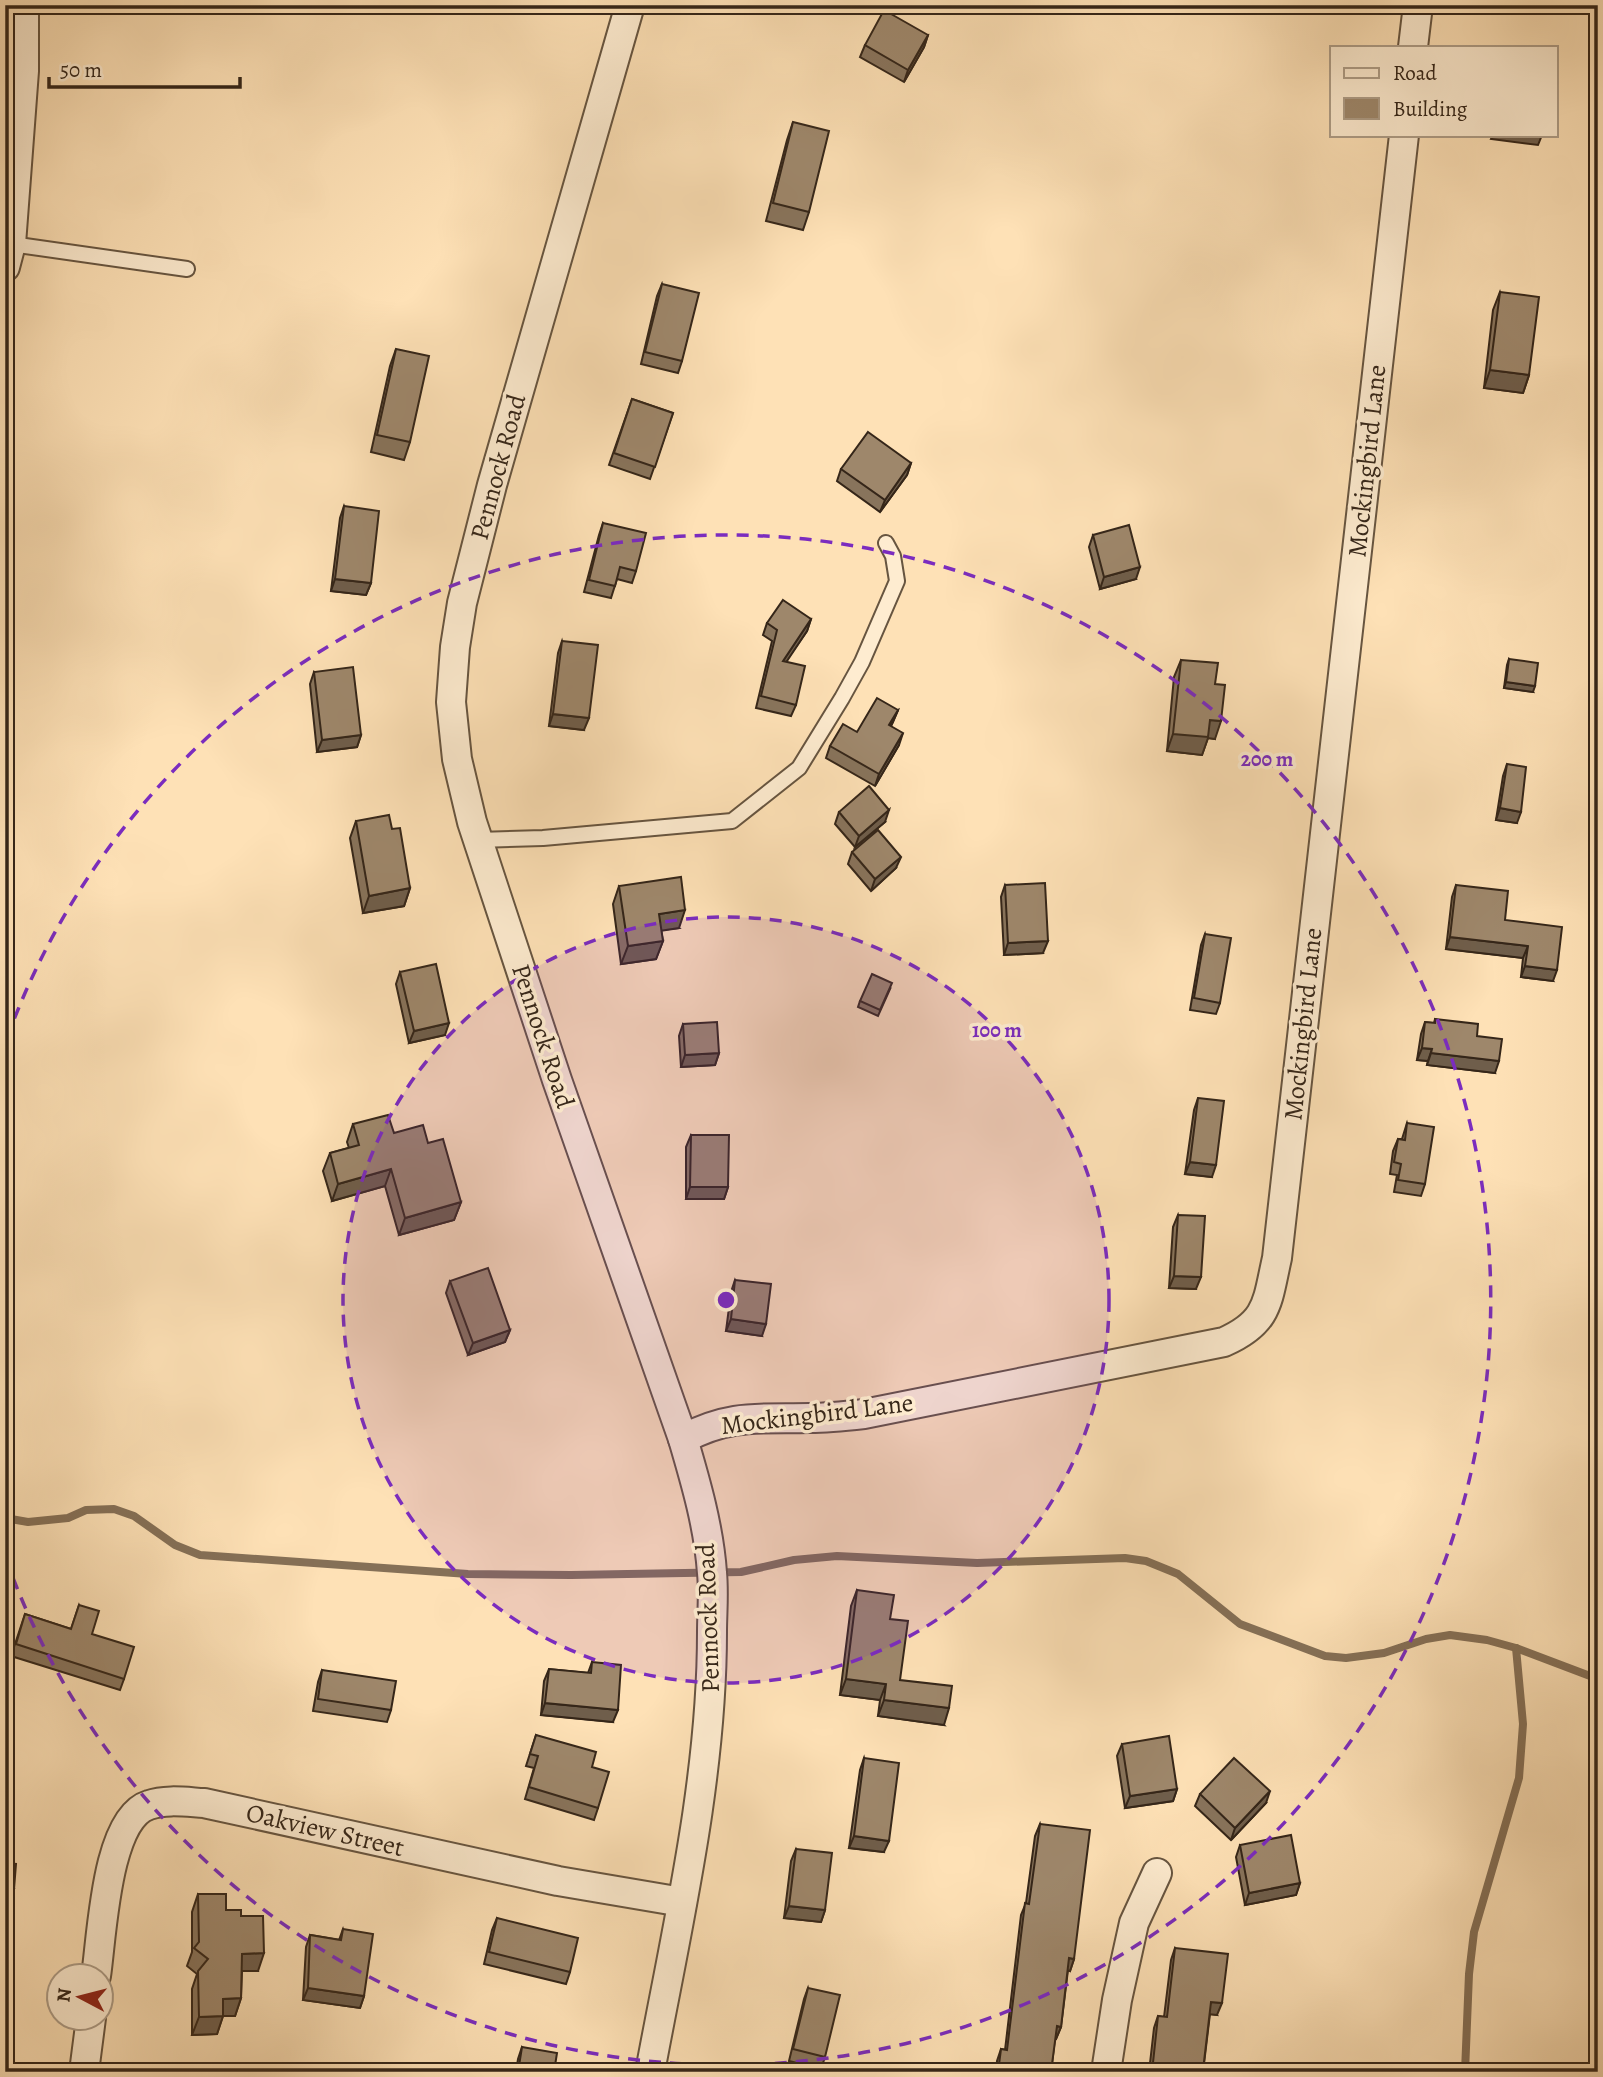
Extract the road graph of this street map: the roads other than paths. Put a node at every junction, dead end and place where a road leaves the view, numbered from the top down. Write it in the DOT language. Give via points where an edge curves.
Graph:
graph roads {
  1 [pos="24,5"];
  2 [pos="630,5"];
  3 [pos="1418,5"];
  4 [pos="1413,46"];
  5 [pos="1404,136"];
  6 [pos="8,256"];
  7 [pos="187,269"];
  8 [pos="886,543"];
  9 [pos="478,840"];
  10 [pos="683,1439"];
  11 [pos="1157,1873"];
  12 [pos="682,1902"];
  13 [pos="98,1962"];
  14 [pos="89,2032"];
  15 [pos="84,2072"];
  16 [pos="650,2072"];
  17 [pos="1106,2072"];
  1 -- 6 [label="street" via="24,71"];
  2 -- 9 [label="street, Pennock Road" via="461,603 451,702 457,759"];
  3 -- 4 [label="street"];
  5 -- 10 [label="street, Mockingbird Lane" via="1277,1258 1259,1320 1224,1342 864,1414 726,1421"];
  6 -- 7 [label="lane"];
  8 -- 9 [label="lane" via="897,581 847,689 799,768 732,821"];
  9 -- 10 [label="street, Pennock Road"];
  10 -- 12 [label="street, Pennock Road" via="699,1493 712,1573 712,1672 709,1736"];
  11 -- 17 [label="street" via="1134,1923"];
  12 -- 13 [label="street, Oakview Street" via="533,1875 204,1803 174,1802 148,1805 131,1817 119,1838 111,1862"];
  12 -- 16 [label="street, Pennock Road"];
  14 -- 15 [label="street"];
}
